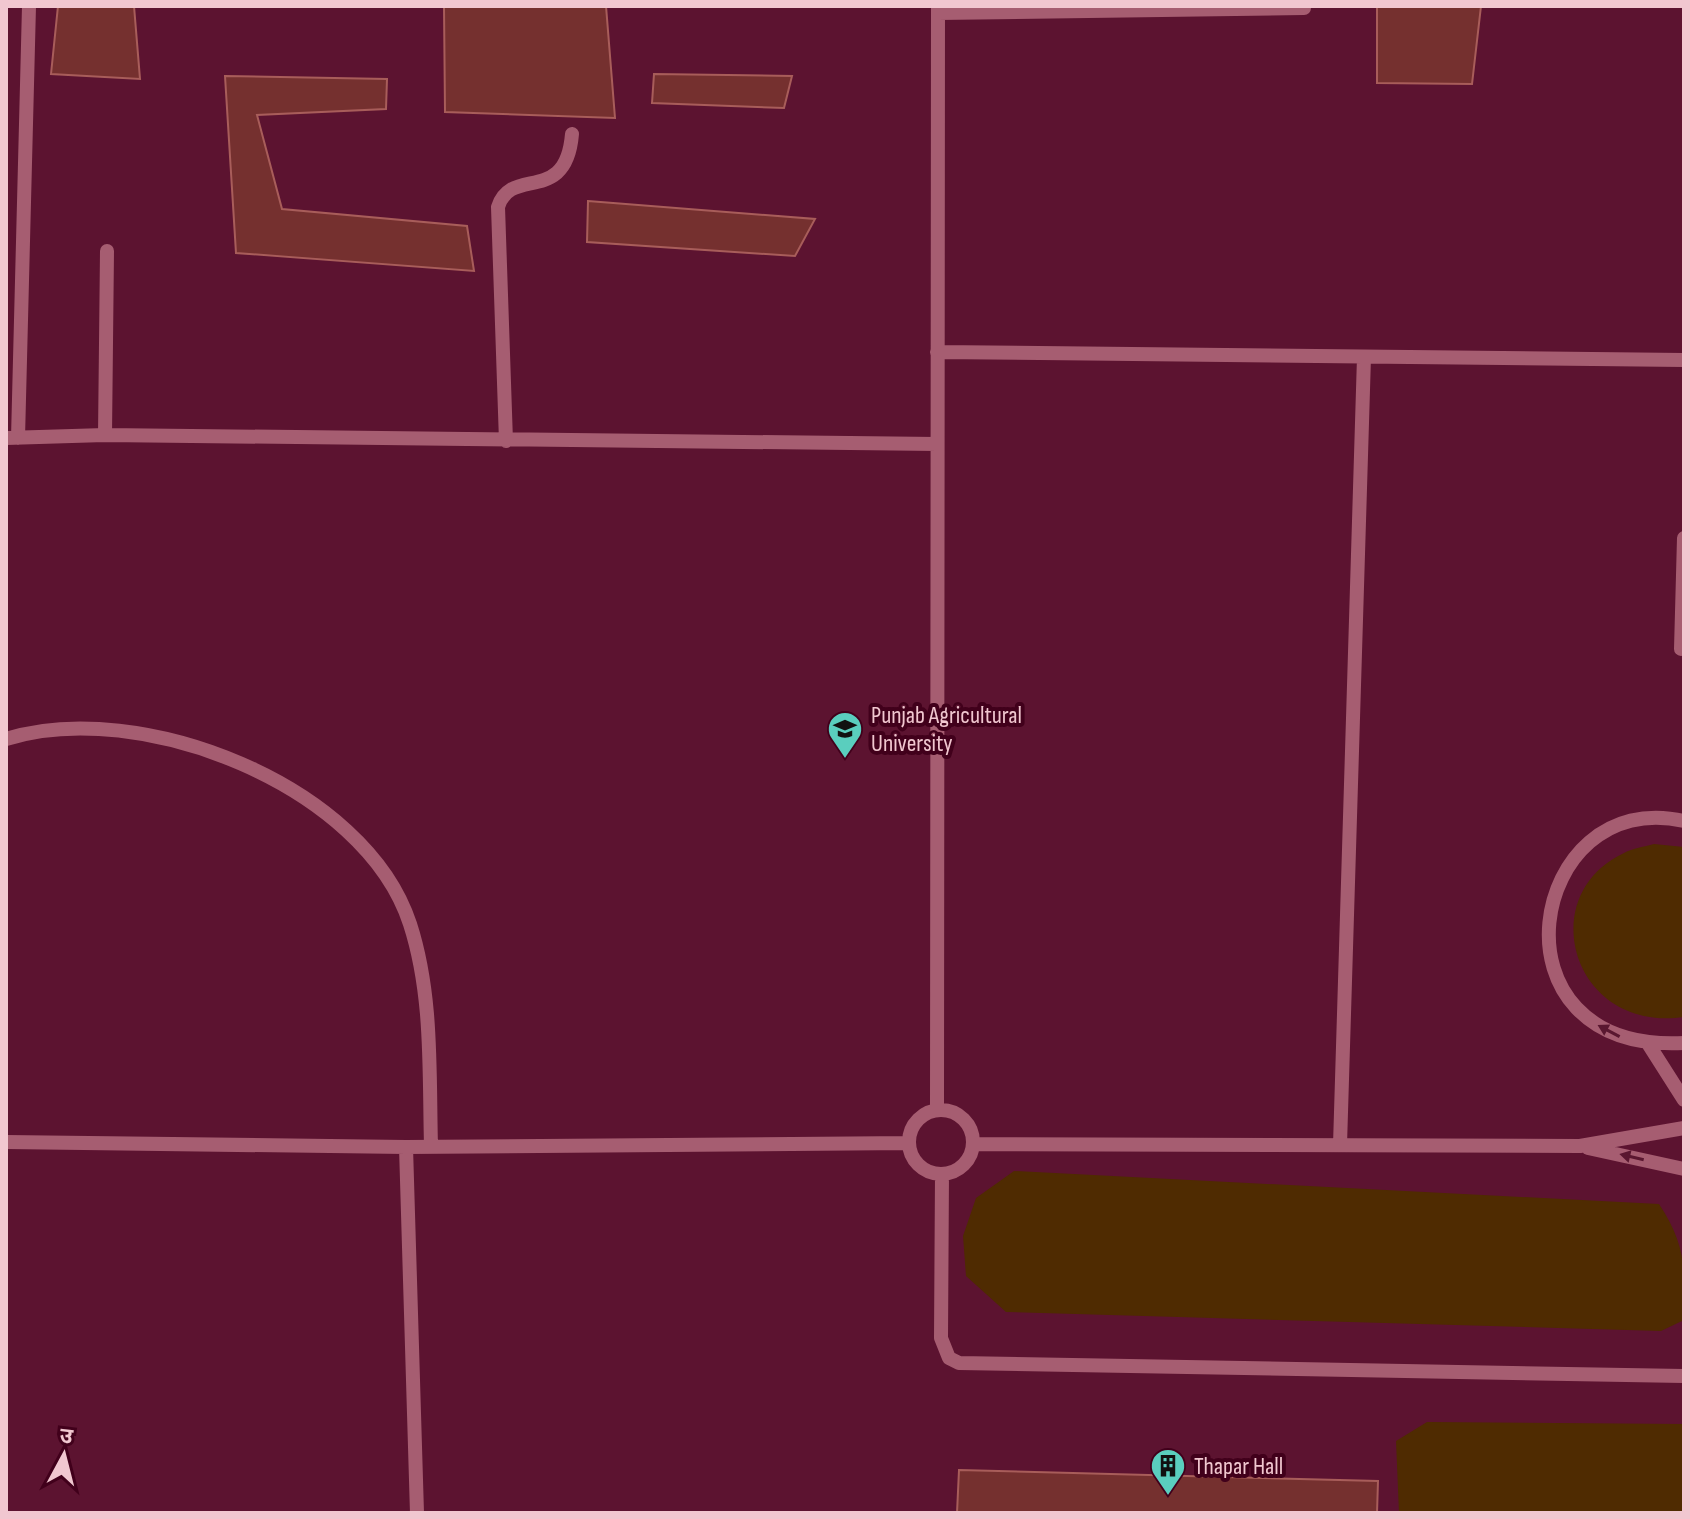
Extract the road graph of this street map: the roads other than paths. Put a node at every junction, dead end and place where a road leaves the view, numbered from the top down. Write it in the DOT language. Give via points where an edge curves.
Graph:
graph roads {
  1 [pos="29,6"];
  2 [pos="1304,8"];
  3 [pos="938,10"];
  4 [pos="572,134"];
  5 [pos="107,251"];
  6 [pos="937,352"];
  7 [pos="1364,357"];
  8 [pos="1684,360"];
  9 [pos="105,435"];
  10 [pos="12,438"];
  11 [pos="506,441"];
  12 [pos="937,444"];
  13 [pos="1684,538"];
  14 [pos="1681,649"];
  15 [pos="6,739"];
  16 [pos="1684,821"];
  17 [pos="1684,1043"];
  18 [pos="1649,1045"];
  19 [pos="1684,1100"];
  20 [pos="937,1110"];
  21 [pos="1684,1128"];
  22 [pos="6,1142"];
  23 [pos="909,1143"];
  24 [pos="974,1144"];
  25 [pos="1340,1145"];
  26 [pos="431,1146"];
  27 [pos="1580,1146"];
  28 [pos="406,1147"];
  29 [pos="1684,1169"];
  30 [pos="942,1174"];
  31 [pos="1684,1376"];
  32 [pos="417,1513"];
  1 -- 10 [label="lane"];
  2 -- 3 [label="lane"];
  3 -- 6 [label="lane"];
  4 -- 11 [label="lane" via="559,174 508,190 498,207"];
  5 -- 9 [label="lane"];
  6 -- 7 [label="lane"];
  6 -- 12 [label="lane"];
  7 -- 8 [label="lane"];
  7 -- 25 [label="lane"];
  9 -- 10 [label="lane"];
  9 -- 11 [label="lane"];
  11 -- 12 [label="lane"];
  12 -- 20 [label="lane"];
  13 -- 14 [label="lane"];
  15 -- 26 [label="lane" via="99,728 176,740 249,767 291,790 353,839 391,882 410,923 428,1013"];
  18 -- 16 [label="lane, one-way" via="1611,1034 1578,1010 1556,977 1547,939 1551,899 1569,864 1597,836 1634,820"];
  17 -- 18 [label="lane"];
  18 -- 19 [label="lane"];
  20 -- 23 [label="lane" via="919,1118"];
  20 -- 24 [label="lane" via="964,1118"];
  21 -- 27 [label="lane"];
  22 -- 28 [label="lane"];
  23 -- 26 [label="lane"];
  23 -- 30 [label="lane" via="915,1161"];
  24 -- 25 [label="lane"];
  24 -- 30 [label="lane" via="963,1166"];
  25 -- 27 [label="lane"];
  26 -- 28 [label="lane"];
  29 -- 27 [label="lane, one-way"];
  28 -- 32 [label="lane"];
  30 -- 31 [label="lane" via="941,1338 949,1358 959,1363"];
}
